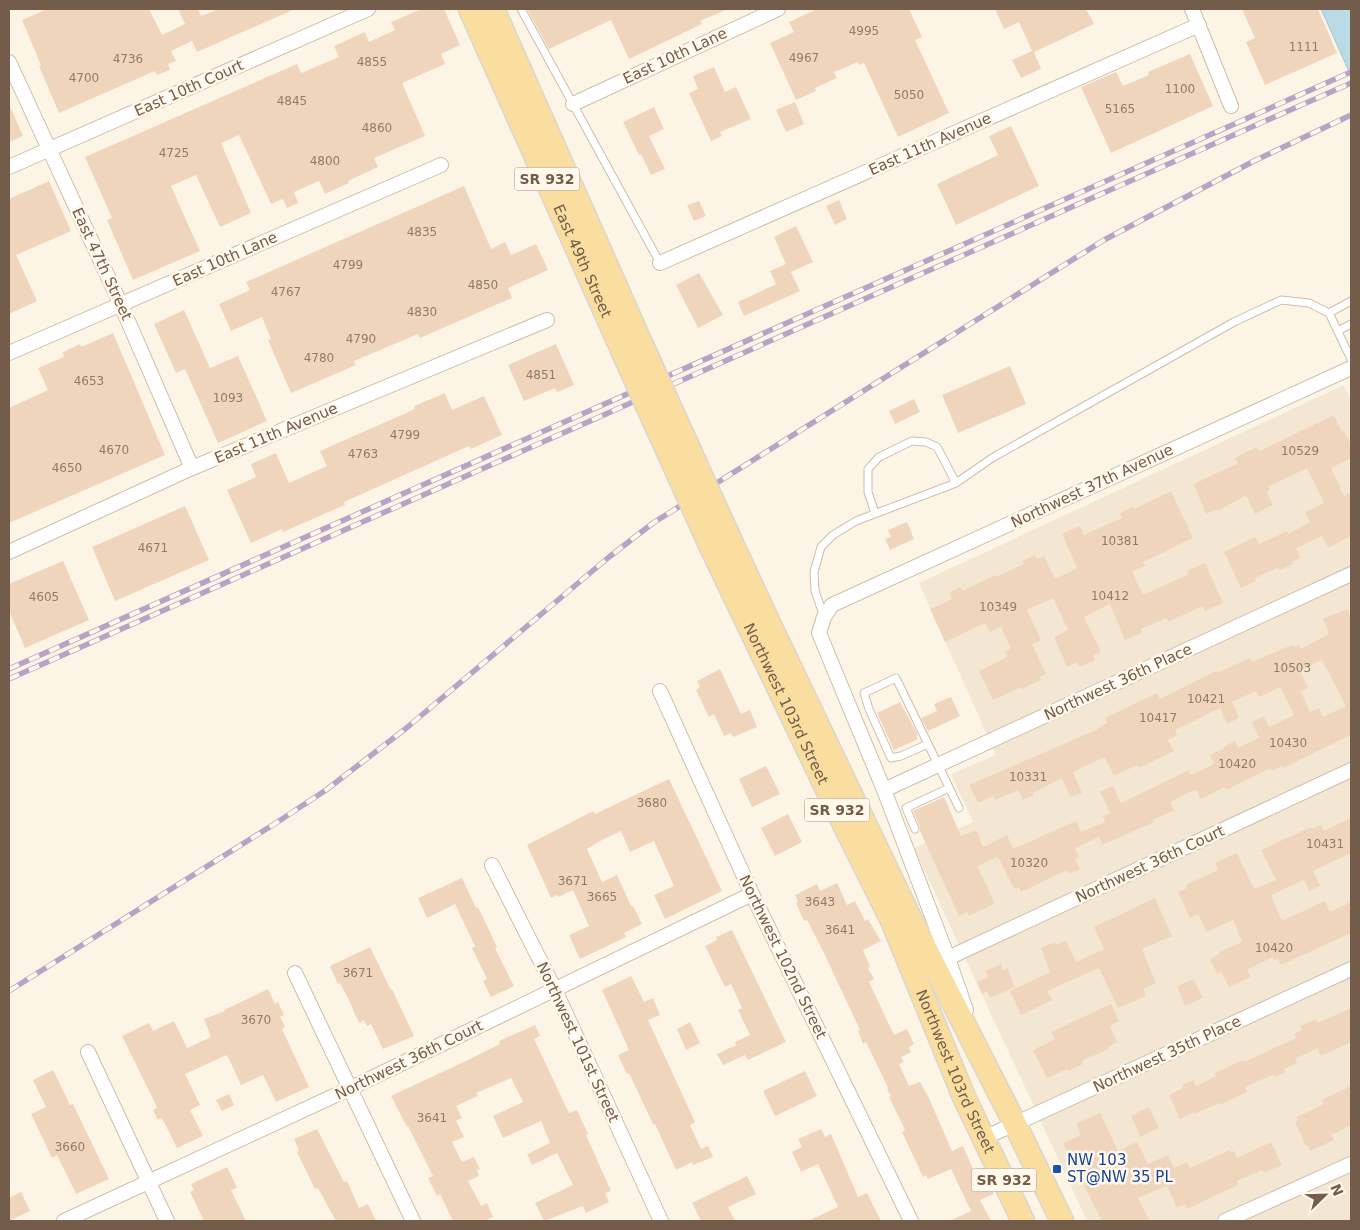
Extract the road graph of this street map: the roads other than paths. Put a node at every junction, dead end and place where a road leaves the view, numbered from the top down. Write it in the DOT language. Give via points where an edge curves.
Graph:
graph roads {
  1 [pos="368,9"];
  2 [pos="470,9"];
  3 [pos="494,9"];
  4 [pos="521,9"];
  5 [pos="778,9"];
  6 [pos="1192,9"];
  7 [pos="1199,24"];
  8 [pos="9,62"];
  9 [pos="573,104"];
  10 [pos="1231,106"];
  11 [pos="49,150"];
  12 [pos="440,165"];
  13 [pos="9,167"];
  14 [pos="660,263"];
  15 [pos="1351,301"];
  16 [pos="121,305"];
  17 [pos="1329,313"];
  18 [pos="547,320"];
  19 [pos="1351,324"];
  20 [pos="1338,331"];
  21 [pos="632,346"];
  22 [pos="1349,349"];
  23 [pos="9,353"];
  24 [pos="1351,359"];
  25 [pos="1351,368"];
  26 [pos="192,468"];
  27 [pos="956,483"];
  28 [pos="875,513"];
  29 [pos="719,541"];
  30 [pos="9,552"];
  31 [pos="1351,574"];
  32 [pos="832,604"];
  33 [pos="824,617"];
  34 [pos="660,691"];
  35 [pos="928,744"];
  36 [pos="938,764"];
  37 [pos="1351,770"];
  38 [pos="949,788"];
  39 [pos="884,790"];
  40 [pos="959,808"];
  41 [pos="916,828"];
  42 [pos="492,864"];
  43 [pos="752,894"];
  44 [pos="948,958"];
  45 [pos="1351,969"];
  46 [pos="295,973"];
  47 [pos="555,990"];
  48 [pos="977,1048"];
  49 [pos="88,1052"];
  50 [pos="351,1088"];
  51 [pos="1016,1124"];
  52 [pos="984,1138"];
  53 [pos="1351,1164"];
  54 [pos="148,1181"];
  55 [pos="64,1221"];
  56 [pos="167,1221"];
  57 [pos="413,1221"];
  58 [pos="662,1221"];
  59 [pos="911,1221"];
  60 [pos="1023,1221"];
  61 [pos="1062,1221"];
  62 [pos="1225,1221"];
  1 -- 11 [label="street, East 10th Court"];
  2 -- 21 [label="main road, East 49th Street / SR 932"];
  3 -- 21 [label="main road, East 49th Street / SR 932"];
  4 -- 9 [label="lane"];
  5 -- 9 [label="street, East 10th Lane"];
  6 -- 7 [label="street"];
  7 -- 10 [label="street"];
  7 -- 14 [label="street, East 11th Avenue"];
  8 -- 11 [label="street, East 47th Street"];
  9 -- 14 [label="lane"];
  11 -- 13 [label="street, East 10th Court"];
  11 -- 16 [label="street, East 47th Street"];
  12 -- 16 [label="street, East 10th Lane"];
  15 -- 17 [label="lane"];
  16 -- 23 [label="street, East 10th Lane"];
  16 -- 26 [label="street, East 47th Street"];
  17 -- 20 [label="lane"];
  17 -- 27 [label="lane" via="1309,303 1281,300 1234,322 1125,383 992,458"];
  18 -- 26 [label="street, East 11th Avenue"];
  19 -- 20 [label="lane"];
  20 -- 22 [label="lane"];
  21 -- 29 [label="main road, Northwest 103rd Street / SR 932, bridge"];
  22 -- 24 [label="lane"];
  25 -- 32 [label="street, Northwest 37th Avenue"];
  26 -- 30 [label="street, East 11th Avenue"];
  27 -- 28 [label="lane"];
  27 -- 28 [label="lane" via="937,447 926,442 912,442 878,457 868,469 868,492"];
  28 -- 33 [label="lane" via="833,535 821,547 814,572 815,591"];
  29 -- 48 [label="main road, Northwest 103rd Street / SR 932" via="769,623"];
  29 -- 52 [label="main road, Northwest 103rd Street / SR 932" via="828,792 893,923 961,1091"];
  31 -- 36 [label="street, Northwest 36th Place"];
  32 -- 33 [label="street, Northwest 103rd Street"];
  33 -- 39 [label="street, Northwest 103rd Street" via="819,632"];
  34 -- 43 [label="street, Northwest 102nd Street"];
  35 -- 35 [label="lane" via="896,678 864,693 891,758"];
  35 -- 36 [label="lane"];
  36 -- 38 [label="lane"];
  36 -- 39 [label="street, Northwest 36th Place"];
  37 -- 44 [label="street, Northwest 36th Court"];
  38 -- 40 [label="lane"];
  38 -- 41 [label="lane" via="906,808"];
  39 -- 44 [label="street, Northwest 103rd Street"];
  42 -- 47 [label="street, Northwest 101st Street"];
  43 -- 47 [label="street, Northwest 36th Court"];
  43 -- 59 [label="street, Northwest 102nd Street"];
  44 -- 48 [label="street, Northwest 103rd Street"];
  45 -- 51 [label="street, Northwest 35th Place"];
  46 -- 50 [label="street"];
  47 -- 50 [label="street, Northwest 36th Court"];
  47 -- 58 [label="street, Northwest 101st Street"];
  48 -- 51 [label="main road, Northwest 103rd Street / SR 932"];
  49 -- 54 [label="street"];
  50 -- 54 [label="street, Northwest 36th Court"];
  50 -- 57 [label="street"];
  51 -- 52 [label="street, Northwest 35th Place"];
  51 -- 61 [label="main road, Northwest 103rd Street / SR 932"];
  52 -- 60 [label="main road, Northwest 103rd Street / SR 932"];
  53 -- 62 [label="street"];
  54 -- 55 [label="street, Northwest 36th Court"];
  54 -- 56 [label="street"];
}
